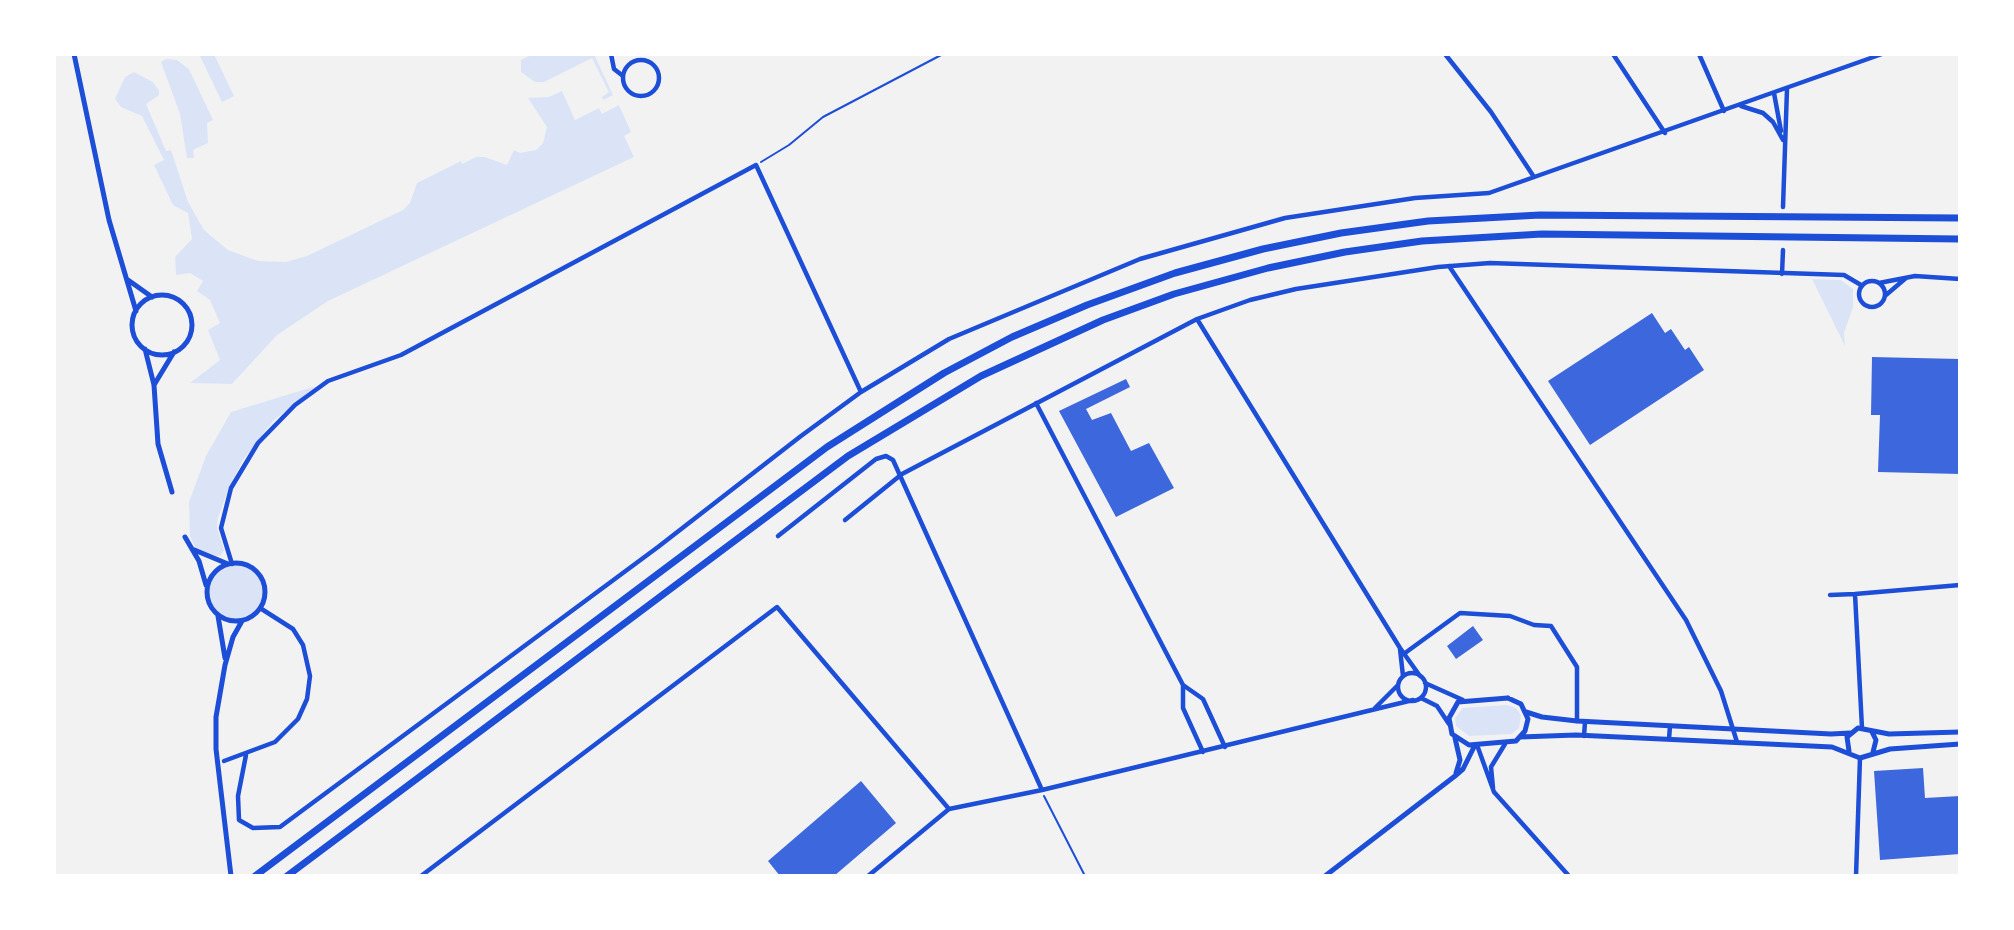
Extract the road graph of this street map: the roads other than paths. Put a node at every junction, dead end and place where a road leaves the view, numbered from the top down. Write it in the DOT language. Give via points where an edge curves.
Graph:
graph roads {
  1 [pos="74,54"];
  2 [pos="611,54"];
  3 [pos="630,54"];
  4 [pos="1445,54"];
  5 [pos="1613,54"];
  6 [pos="1699,54"];
  7 [pos="1882,54"];
  8 [pos="633,61"];
  9 [pos="623,76"];
  10 [pos="1788,88"];
  11 [pos="1774,93"];
  12 [pos="1740,106"];
  13 [pos="1724,111"];
  14 [pos="1665,132"];
  15 [pos="1784,142"];
  16 [pos="1534,177"];
  17 [pos="1783,207"];
  18 [pos="1958,218"];
  19 [pos="1960,239"];
  20 [pos="1783,250"];
  21 [pos="1449,266"];
  22 [pos="1782,274"];
  23 [pos="1907,277"];
  24 [pos="1960,279"];
  25 [pos="128,280"];
  26 [pos="1879,283"];
  27 [pos="1861,285"];
  28 [pos="152,297"];
  29 [pos="1884,299"];
  30 [pos="136,311"];
  31 [pos="1198,319"];
  32 [pos="145,349"];
  33 [pos="174,352"];
  34 [pos="155,385"];
  35 [pos="861,392"];
  36 [pos="1036,403"];
  37 [pos="902,474"];
  38 [pos="172,492"];
  39 [pos="845,520"];
  40 [pos="778,536"];
  41 [pos="185,537"];
  42 [pos="192,549"];
  43 [pos="230,564"];
  44 [pos="1960,585"];
  45 [pos="207,589"];
  46 [pos="1855,594"];
  47 [pos="1830,595"];
  48 [pos="260,608"];
  49 [pos="218,615"];
  50 [pos="242,621"];
  51 [pos="1400,648"];
  52 [pos="1405,653"];
  53 [pos="225,665"];
  54 [pos="1403,676"];
  55 [pos="1420,676"];
  56 [pos="1425,683"];
  57 [pos="1183,685"];
  58 [pos="1398,685"];
  59 [pos="1420,698"];
  60 [pos="1413,700"];
  61 [pos="1464,700"];
  62 [pos="1374,708"];
  63 [pos="1527,712"];
  64 [pos="1577,721"];
  65 [pos="1584,722"];
  66 [pos="1449,725"];
  67 [pos="1670,726"];
  68 [pos="1862,728"];
  69 [pos="1733,729"];
  70 [pos="1872,732"];
  71 [pos="1960,732"];
  72 [pos="1850,733"];
  73 [pos="1584,736"];
  74 [pos="1520,737"];
  75 [pos="1455,738"];
  76 [pos="1669,739"];
  77 [pos="1737,742"];
  78 [pos="1505,744"];
  79 [pos="1960,744"];
  80 [pos="1476,745"];
  81 [pos="1225,747"];
  82 [pos="1849,751"];
  83 [pos="1203,752"];
  84 [pos="1873,752"];
  85 [pos="246,755"];
  86 [pos="1860,758"];
  87 [pos="224,761"];
  88 [pos="1455,776"];
  89 [pos="1042,790"];
  90 [pos="1494,792"];
  91 [pos="949,809"];
  92 [pos="231,873"];
  93 [pos="255,876"];
  94 [pos="287,876"];
  95 [pos="421,876"];
  96 [pos="868,876"];
  97 [pos="1325,876"];
  98 [pos="1569,876"];
  99 [pos="1856,876"];
  1 -- 25 [label="street" via="109,220"];
  2 -- 9 [label="street" via="614,69"];
  3 -- 8 [label="street"];
  4 -- 16 [label="street" via="1483,100"];
  5 -- 14 [label="street"];
  6 -- 13 [label="street"];
  7 -- 10 [label="street"];
  8 -- 9 [label="street"];
  8 -- 9 [label="street" via="656,67 660,81 655,90 646,96 634,95 625,87"];
  10 -- 11 [label="street"];
  10 -- 15 [label="street"];
  11 -- 12 [label="street"];
  11 -- 15 [label="street"];
  12 -- 13 [label="street"];
  12 -- 15 [label="street" via="1763,113"];
  13 -- 14 [label="street"];
  14 -- 16 [label="street"];
  15 -- 17 [label="street"];
  16 -- 35 [label="street" via="1489,193 1415,198 1285,218 1140,258 949,338"];
  18 -- 93 [label="highway" via="1540,215 1428,220 1251,252 1087,305 944,373 827,447"];
  19 -- 94 [label="highway" via="1542,234 1422,242 1268,268 1103,320 981,376 848,456"];
  20 -- 22 [label="street"];
  21 -- 22 [label="street" via="1633,266"];
  21 -- 31 [label="street" via="1296,289"];
  21 -- 69 [label="street" via="1686,620 1705,653"];
  22 -- 27 [label="street" via="1843,275"];
  23 -- 24 [label="street"];
  23 -- 26 [label="street"];
  23 -- 29 [label="street"];
  25 -- 28 [label="street"];
  25 -- 30 [label="street"];
  26 -- 27 [label="street" via="1870,280"];
  26 -- 29 [label="street"];
  27 -- 29 [label="street" via="1858,295 1863,304 1876,306"];
  28 -- 30 [label="street"];
  28 -- 33 [label="street" via="175,298 188,312 188,339"];
  30 -- 32 [label="street" via="133,330"];
  31 -- 36 [label="street"];
  31 -- 51 [label="street"];
  32 -- 33 [label="street" via="159,355"];
  32 -- 34 [label="street"];
  33 -- 34 [label="street"];
  34 -- 38 [label="street" via="158,444"];
  35 -- 43 [label="street" via="757,165 401,355 317,388 266,433 231,488 221,528"];
  35 -- 85 [label="street" via="280,827 253,828 239,820 238,796"];
  36 -- 37 [label="street"];
  36 -- 57 [label="street"];
  37 -- 39 [label="street"];
  37 -- 40 [label="street" via="893,460 882,456"];
  37 -- 89 [label="street"];
  41 -- 42 [label="street"];
  42 -- 43 [label="street"];
  42 -- 45 [label="street"];
  43 -- 45 [label="street" via="216,571"];
  43 -- 48 [label="street" via="258,573 264,590"];
  44 -- 46 [label="street"];
  45 -- 49 [label="street" via="207,599"];
  46 -- 47 [label="street"];
  46 -- 68 [label="street"];
  48 -- 50 [label="street"];
  48 -- 85 [label="street" via="293,629 307,653 310,676 307,699 290,728 275,742"];
  49 -- 50 [label="street"];
  49 -- 53 [label="street"];
  50 -- 53 [label="street"];
  51 -- 52 [label="street"];
  51 -- 54 [label="street"];
  52 -- 55 [label="street"];
  52 -- 64 [label="street" via="1460,613 1510,616 1551,626 1577,667"];
  53 -- 92 [label="street" via="216,749"];
  54 -- 55 [label="street"];
  54 -- 58 [label="street"];
  55 -- 56 [label="street"];
  56 -- 59 [label="street"];
  56 -- 61 [label="street"];
  57 -- 81 [label="street" via="1203,699"];
  57 -- 83 [label="street" via="1183,708"];
  58 -- 60 [label="street" via="1402,697"];
  58 -- 62 [label="street"];
  59 -- 60 [label="street"];
  59 -- 66 [label="street" via="1437,706"];
  60 -- 62 [label="street"];
  61 -- 63 [label="street" via="1508,698"];
  61 -- 66 [label="street" via="1454,706"];
  62 -- 81 [label="street"];
  63 -- 64 [label="street"];
  63 -- 74 [label="street" via="1527,725"];
  64 -- 65 [label="street"];
  65 -- 67 [label="street"];
  65 -- 73 [label="street"];
  66 -- 75 [label="street"];
  67 -- 69 [label="street"];
  67 -- 76 [label="street"];
  68 -- 70 [label="street"];
  68 -- 72 [label="street"];
  69 -- 72 [label="street"];
  69 -- 77 [label="street"];
  70 -- 71 [label="street"];
  70 -- 84 [label="street" via="1876,740"];
  72 -- 82 [label="street"];
  73 -- 74 [label="street"];
  73 -- 76 [label="street"];
  74 -- 78 [label="street"];
  75 -- 80 [label="street"];
  75 -- 88 [label="street" via="1460,760"];
  76 -- 77 [label="street"];
  77 -- 82 [label="street"];
  78 -- 80 [label="street"];
  78 -- 90 [label="street" via="1491,767"];
  79 -- 84 [label="street"];
  80 -- 88 [label="street"];
  80 -- 90 [label="street"];
  81 -- 83 [label="street"];
  82 -- 86 [label="street"];
  83 -- 89 [label="street"];
  84 -- 86 [label="street"];
  85 -- 87 [label="street"];
  86 -- 99 [label="street"];
  88 -- 97 [label="street"];
  89 -- 91 [label="street"];
  90 -- 98 [label="street"];
  91 -- 95 [label="street" via="777,607"];
  91 -- 96 [label="street"];
}
